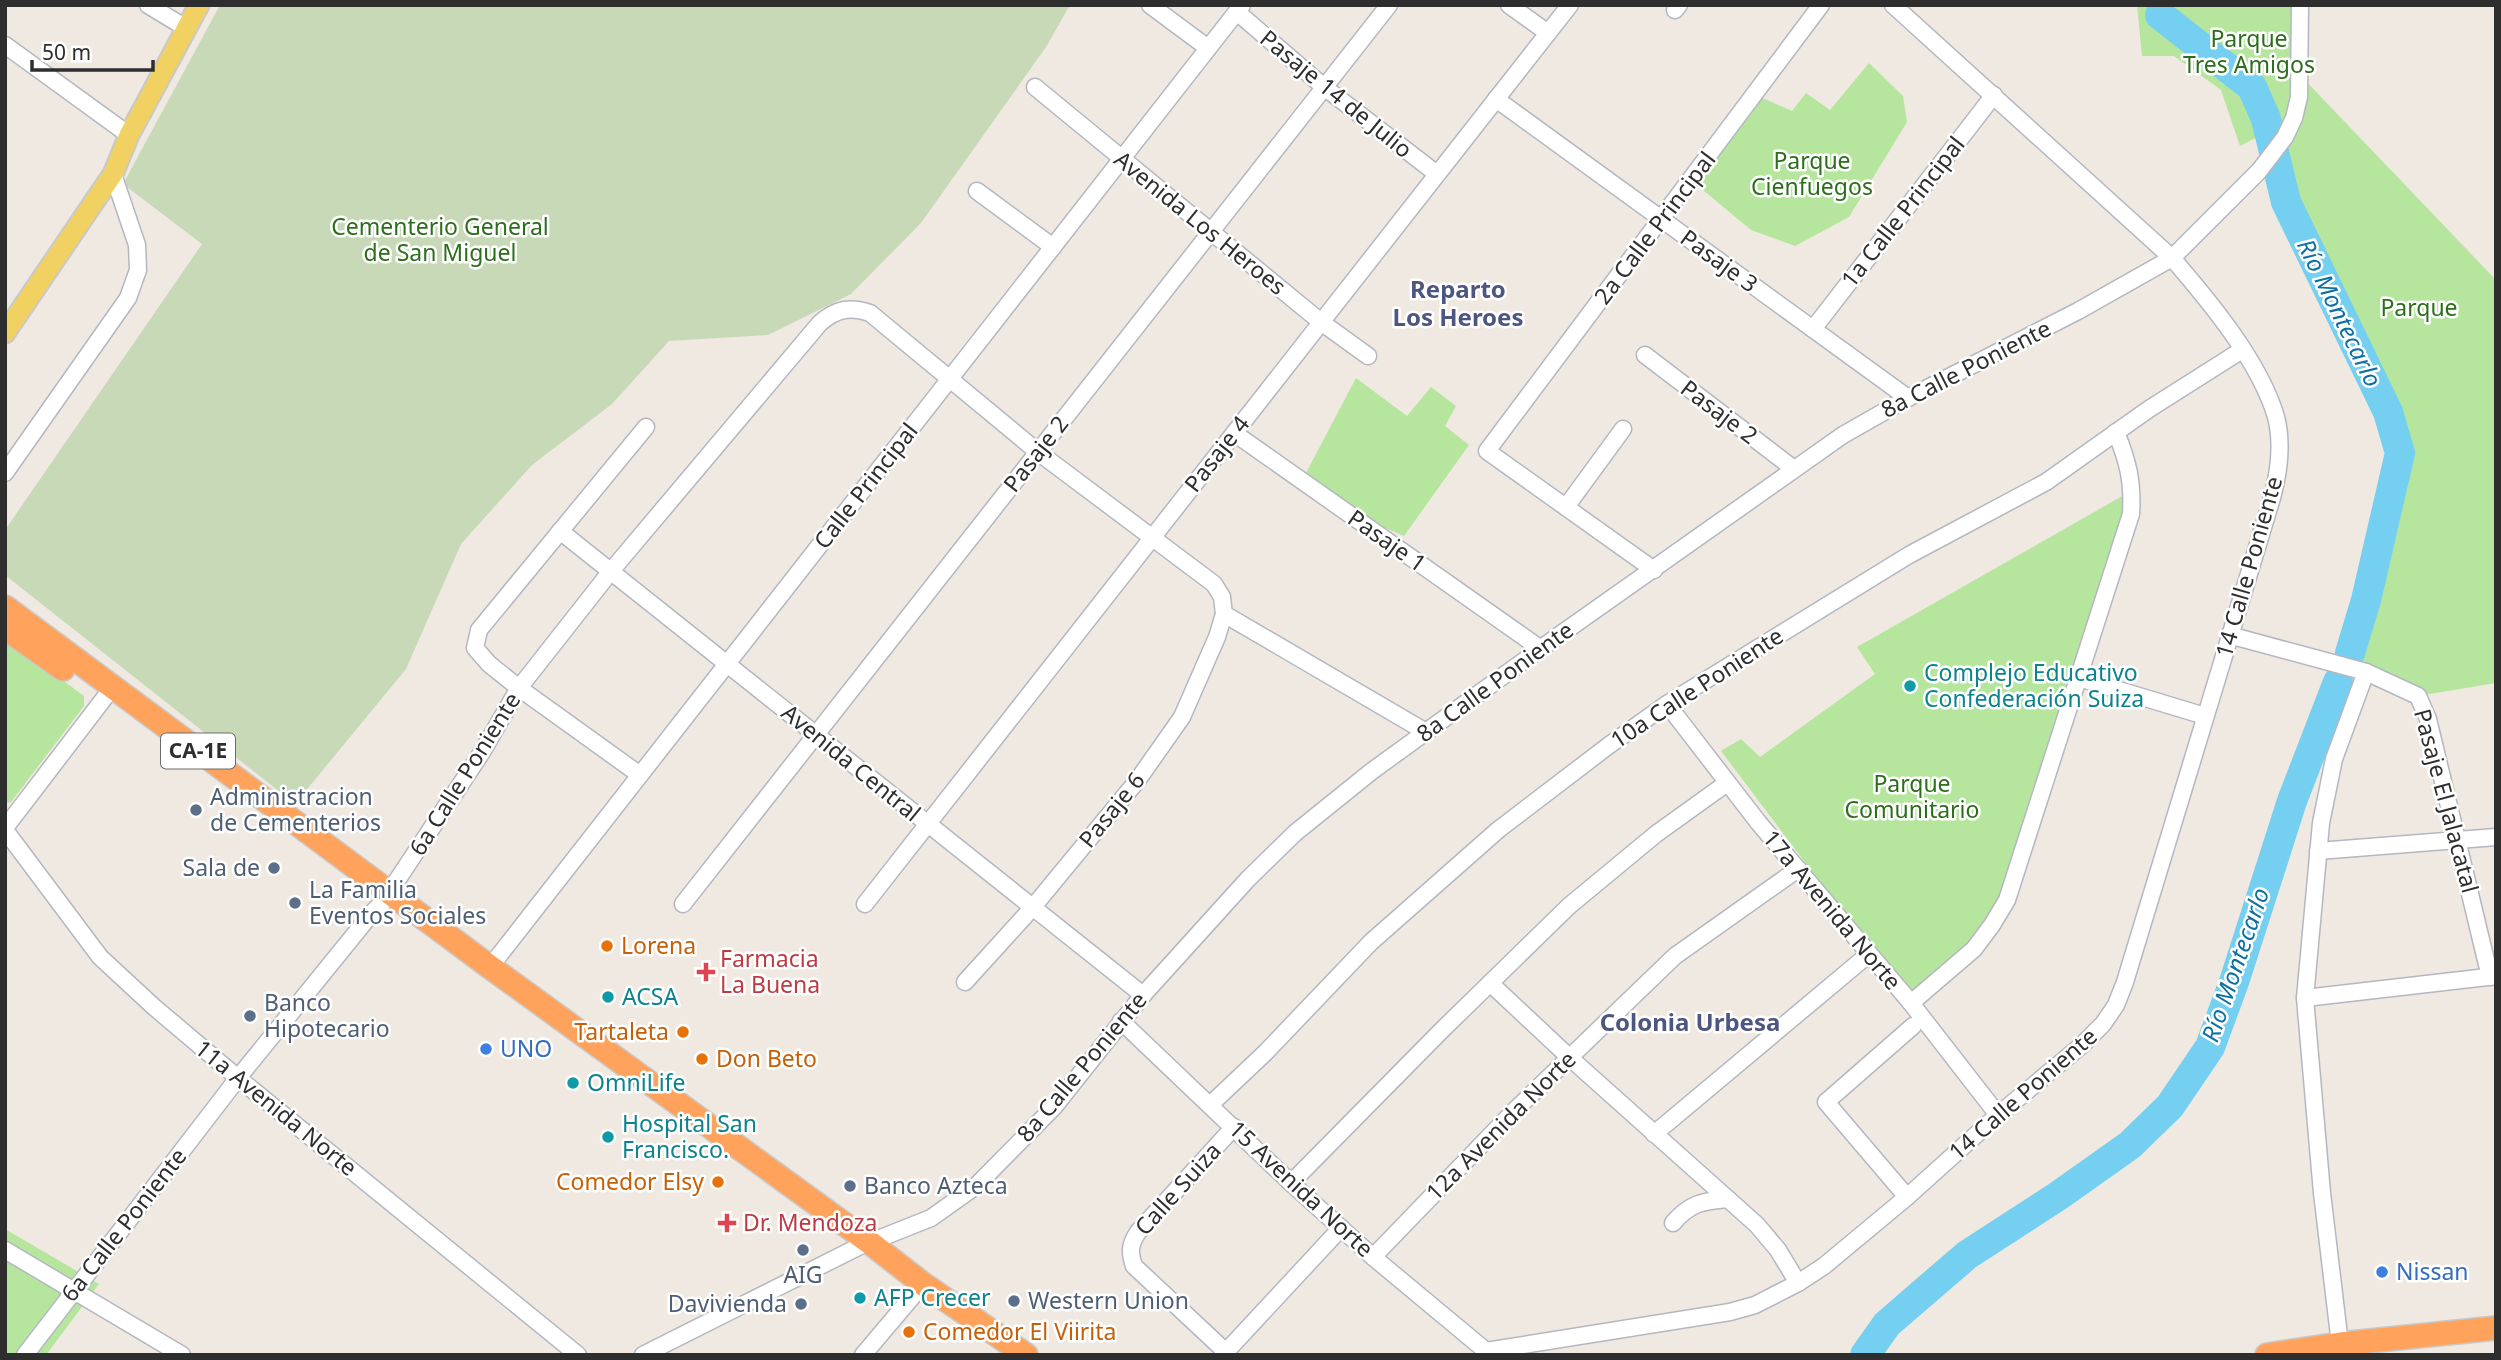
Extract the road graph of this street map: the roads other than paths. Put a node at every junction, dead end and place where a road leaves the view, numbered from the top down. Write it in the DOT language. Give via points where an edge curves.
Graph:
graph roads {
  1 [pos="148,5"];
  2 [pos="199,5"];
  3 [pos="1150,5"];
  4 [pos="1389,5"];
  5 [pos="1509,5"];
  6 [pos="1570,5"];
  7 [pos="1821,5"];
  8 [pos="1894,5"];
  9 [pos="2300,5"];
  10 [pos="1239,8"];
  11 [pos="186,28"];
  12 [pos="1548,33"];
  13 [pos="5,45"];
  14 [pos="1208,48"];
  15 [pos="1035,87"];
  16 [pos="1324,88"];
  17 [pos="1994,95"];
  18 [pos="1496,100"];
  19 [pos="129,135"];
  20 [pos="1121,159"];
  21 [pos="113,174"];
  22 [pos="1437,174"];
  23 [pos="977,191"];
  24 [pos="1662,219"];
  25 [pos="1210,232"];
  26 [pos="1053,247"];
  27 [pos="2172,258"];
  28 [pos="1321,322"];
  29 [pos="1814,330"];
  30 [pos="5,333"];
  31 [pos="2242,350"];
  32 [pos="1645,355"];
  33 [pos="1368,356"];
  34 [pos="949,379"];
  35 [pos="1908,398"];
  36 [pos="646,427"];
  37 [pos="1623,429"];
  38 [pos="2116,432"];
  39 [pos="1234,433"];
  40 [pos="1038,452"];
  41 [pos="1794,469"];
  42 [pos="5,473"];
  43 [pos="1566,507"];
  44 [pos="560,531"];
  45 [pos="1151,539"];
  46 [pos="1654,570"];
  47 [pos="611,571"];
  48 [pos="5,607"];
  49 [pos="1224,614"];
  50 [pos="5,628"];
  51 [pos="2229,635"];
  52 [pos="1541,649"];
  53 [pos="727,664"];
  54 [pos="2366,672"];
  55 [pos="2079,678"];
  56 [pos="519,688"];
  57 [pos="108,693"];
  58 [pos="1667,704"];
  59 [pos="2204,716"];
  60 [pos="1426,732"];
  61 [pos="816,735"];
  62 [pos="640,775"];
  63 [pos="1727,783"];
  64 [pos="928,824"];
  65 [pos="5,829"];
  66 [pos="2496,837"];
  67 [pos="2458,840"];
  68 [pos="2318,851"];
  69 [pos="1797,869"];
  70 [pos="387,898"];
  71 [pos="683,904"];
  72 [pos="864,904"];
  73 [pos="1033,907"];
  74 [pos="1870,954"];
  75 [pos="490,967"];
  76 [pos="2493,976"];
  77 [pos="965,982"];
  78 [pos="1490,983"];
  79 [pos="1143,995"];
  80 [pos="2305,998"];
  81 [pos="1911,1003"];
  82 [pos="1121,1021"];
  83 [pos="1913,1026"];
  84 [pos="1569,1058"];
  85 [pos="238,1078"];
  86 [pos="1211,1104"];
  87 [pos="1998,1115"];
  88 [pos="1234,1127"];
  89 [pos="1654,1134"];
  90 [pos="1291,1183"];
  91 [pos="1907,1197"];
  92 [pos="1728,1199"];
  93 [pos="1673,1223"];
  94 [pos="1341,1228"];
  95 [pos="863,1244"];
  96 [pos="5,1250"];
  97 [pos="1373,1257"];
  98 [pos="1798,1283"];
  99 [pos="919,1289"];
  100 [pos="74,1290"];
  101 [pos="2496,1328"];
  102 [pos="2340,1344"];
  103 [pos="1225,1353"];
  104 [pos="1486,1353"];
  105 [pos="25,1355"];
  106 [pos="182,1355"];
  107 [pos="579,1355"];
  108 [pos="643,1355"];
  109 [pos="863,1355"];
  110 [pos="1002,1355"];
  111 [pos="1026,1355"];
  112 [pos="2267,1355"];
  1 -- 11 [label="street"];
  2 -- 11 [label="main road"];
  3 -- 14 [label="street"];
  4 -- 16 [label="street, Pasaje 2"];
  5 -- 12 [label="street"];
  6 -- 12 [label="street, Pasaje 4"];
  7 -- 24 [label="street, 2a Calle Principal"];
  8 -- 17 [label="street, 14 Calle Poniente"];
  9 -- 27 [label="street, 8a Calle Poniente" via="2299,97 2286,137 2259,171"];
  10 -- 14 [label="street, Calle Principal"];
  10 -- 16 [label="street, Pasaje 14 de Julio"];
  11 -- 19 [label="main road"];
  12 -- 18 [label="street, Pasaje 4"];
  13 -- 19 [label="street"];
  14 -- 20 [label="street, Calle Principal"];
  15 -- 20 [label="street, Avenida Los Heroes"];
  16 -- 22 [label="street, Pasaje 14 de Julio"];
  16 -- 25 [label="street, Pasaje 2"];
  17 -- 27 [label="street, 14 Calle Poniente"];
  17 -- 29 [label="street, 1a Calle Principal"];
  18 -- 22 [label="street, Pasaje 4"];
  18 -- 24 [label="street, Pasaje 3"];
  19 -- 21 [label="main road"];
  20 -- 25 [label="street, Avenida Los Heroes"];
  20 -- 26 [label="street, Calle Principal"];
  21 -- 30 [label="main road"];
  21 -- 42 [label="street" via="137,245 138,270 128,298"];
  22 -- 28 [label="street, Pasaje 4"];
  23 -- 26 [label="street"];
  24 -- 29 [label="street, Pasaje 3"];
  24 -- 43 [label="street, 2a Calle Principal" via="1487,451"];
  25 -- 28 [label="street, Avenida Los Heroes"];
  25 -- 40 [label="street, Pasaje 2"];
  26 -- 34 [label="street, Calle Principal"];
  27 -- 31 [label="street, 14 Calle Poniente" via="2213,306"];
  27 -- 35 [label="street, 8a Calle Poniente"];
  28 -- 33 [label="street, Avenida Los Heroes"];
  28 -- 39 [label="street, Pasaje 4"];
  29 -- 35 [label="street, Pasaje 3"];
  31 -- 38 [label="street, 10a Calle Poniente"];
  31 -- 51 [label="street, 14 Calle Poniente" via="2276,418 2280,448 2278,473"];
  32 -- 41 [label="street, Pasaje 2"];
  34 -- 40 [label="street"];
  34 -- 47 [label="street, 6a Calle Poniente" via="870,313 859,309 832,313"];
  34 -- 53 [label="street, Calle Principal"];
  35 -- 41 [label="street, 8a Calle Poniente"];
  36 -- 44 [label="street"];
  37 -- 43 [label="street"];
  38 -- 55 [label="street" via="2129,466 2132,513"];
  38 -- 58 [label="street, 10a Calle Poniente" via="2046,482 1909,555"];
  39 -- 45 [label="street, Pasaje 4"];
  39 -- 52 [label="street, Pasaje 1"];
  40 -- 45 [label="street"];
  40 -- 61 [label="street, Pasaje 2"];
  41 -- 46 [label="street, 8a Calle Poniente"];
  43 -- 46 [label="street"];
  44 -- 47 [label="street, Avenida Central"];
  44 -- 56 [label="street" via="476,639 481,656"];
  45 -- 49 [label="street" via="1214,584"];
  45 -- 64 [label="street, Pasaje 4"];
  46 -- 52 [label="street, 8a Calle Poniente"];
  47 -- 53 [label="street, Avenida Central"];
  47 -- 56 [label="street, 6a Calle Poniente"];
  48 -- 57 [label="highway, CA-1E"];
  49 -- 60 [label="street"];
  49 -- 73 [label="street, Pasaje 6" via="1182,717 1137,781"];
  50 -- 57 [label="highway, CA-1E"];
  51 -- 54 [label="street, Pasaje El Jalacatal"];
  51 -- 59 [label="street, 14 Calle Poniente"];
  52 -- 60 [label="street, 8a Calle Poniente"];
  53 -- 61 [label="street, Avenida Central"];
  53 -- 62 [label="street, Calle Principal"];
  54 -- 67 [label="street, Pasaje El Jalacatal" via="2418,696"];
  54 -- 68 [label="street" via="2334,759"];
  55 -- 59 [label="street"];
  55 -- 81 [label="street" via="2007,900 1974,949"];
  56 -- 62 [label="street"];
  56 -- 70 [label="street, 6a Calle Poniente"];
  57 -- 65 [label="street"];
  57 -- 70 [label="highway, CA-1E"];
  58 -- 63 [label="street, 17a Avenida Norte"];
  58 -- 86 [label="street, 10a Calle Poniente" via="1478,847 1371,942"];
  59 -- 87 [label="street, 14 Calle Poniente" via="2116,1005 2082,1045"];
  60 -- 79 [label="street, 8a Calle Poniente" via="1295,834"];
  61 -- 64 [label="street, Avenida Central"];
  61 -- 71 [label="street, Pasaje 2"];
  62 -- 75 [label="street, Calle Principal"];
  63 -- 69 [label="street, 17a Avenida Norte"];
  63 -- 78 [label="street" via="1569,906"];
  64 -- 72 [label="street, Pasaje 4"];
  64 -- 73 [label="street, Avenida Central"];
  65 -- 85 [label="street, 11a Avenida Norte" via="100,957"];
  66 -- 67 [label="street"];
  67 -- 68 [label="street"];
  67 -- 76 [label="street, Pasaje El Jalacatal"];
  68 -- 80 [label="street"];
  69 -- 74 [label="street, 17a Avenida Norte"];
  69 -- 84 [label="street, 12a Avenida Norte" via="1675,956"];
  70 -- 75 [label="highway, CA-1E"];
  70 -- 85 [label="street, 6a Calle Poniente"];
  70 -- 95 [label="highway, CA-1E" via="675,1118"];
  73 -- 77 [label="street, Pasaje 6"];
  73 -- 79 [label="street, Avenida Central"];
  74 -- 81 [label="street, 17a Avenida Norte"];
  74 -- 89 [label="street"];
  75 -- 95 [label="highway, CA-1E"];
  76 -- 80 [label="street"];
  78 -- 84 [label="street"];
  78 -- 90 [label="street"];
  79 -- 82 [label="street, 8a Calle Poniente"];
  80 -- 102 [label="street"];
  81 -- 87 [label="street, 17a Avenida Norte"];
  82 -- 86 [label="street, 15 Avenida Norte"];
  82 -- 95 [label="street, 8a Calle Poniente" via="1054,1107 976,1186 931,1218"];
  83 -- 91 [label="street" via="1826,1102"];
  84 -- 89 [label="street"];
  84 -- 97 [label="street, 12a Avenida Norte"];
  85 -- 100 [label="street, 6a Calle Poniente"];
  85 -- 107 [label="street, 11a Avenida Norte"];
  86 -- 88 [label="street, 15 Avenida Norte"];
  87 -- 91 [label="street, 14 Calle Poniente"];
  88 -- 90 [label="street, 15 Avenida Norte"];
  88 -- 103 [label="street, Calle Suiza" via="1138,1232 1130,1255 1134,1266"];
  89 -- 92 [label="street"];
  90 -- 94 [label="street, 15 Avenida Norte"];
  91 -- 98 [label="street, 14 Calle Poniente"];
  92 -- 93 [label="street" via="1684,1209"];
  92 -- 98 [label="street" via="1757,1224"];
  94 -- 97 [label="street, 15 Avenida Norte"];
  94 -- 103 [label="street"];
  95 -- 99 [label="highway, CA-1E"];
  95 -- 108 [label="street, 8a Calle Poniente"];
  96 -- 100 [label="street"];
  97 -- 104 [label="street, 15 Avenida Norte"];
  98 -- 104 [label="street, 14 Calle Poniente" via="1730,1312"];
  99 -- 109 [label="street"];
  99 -- 110 [label="highway, CA-1E"];
  99 -- 111 [label="highway, CA-1E"];
  100 -- 105 [label="street, 6a Calle Poniente"];
  100 -- 106 [label="street"];
  101 -- 102 [label="highway"];
  102 -- 112 [label="highway"];
}
